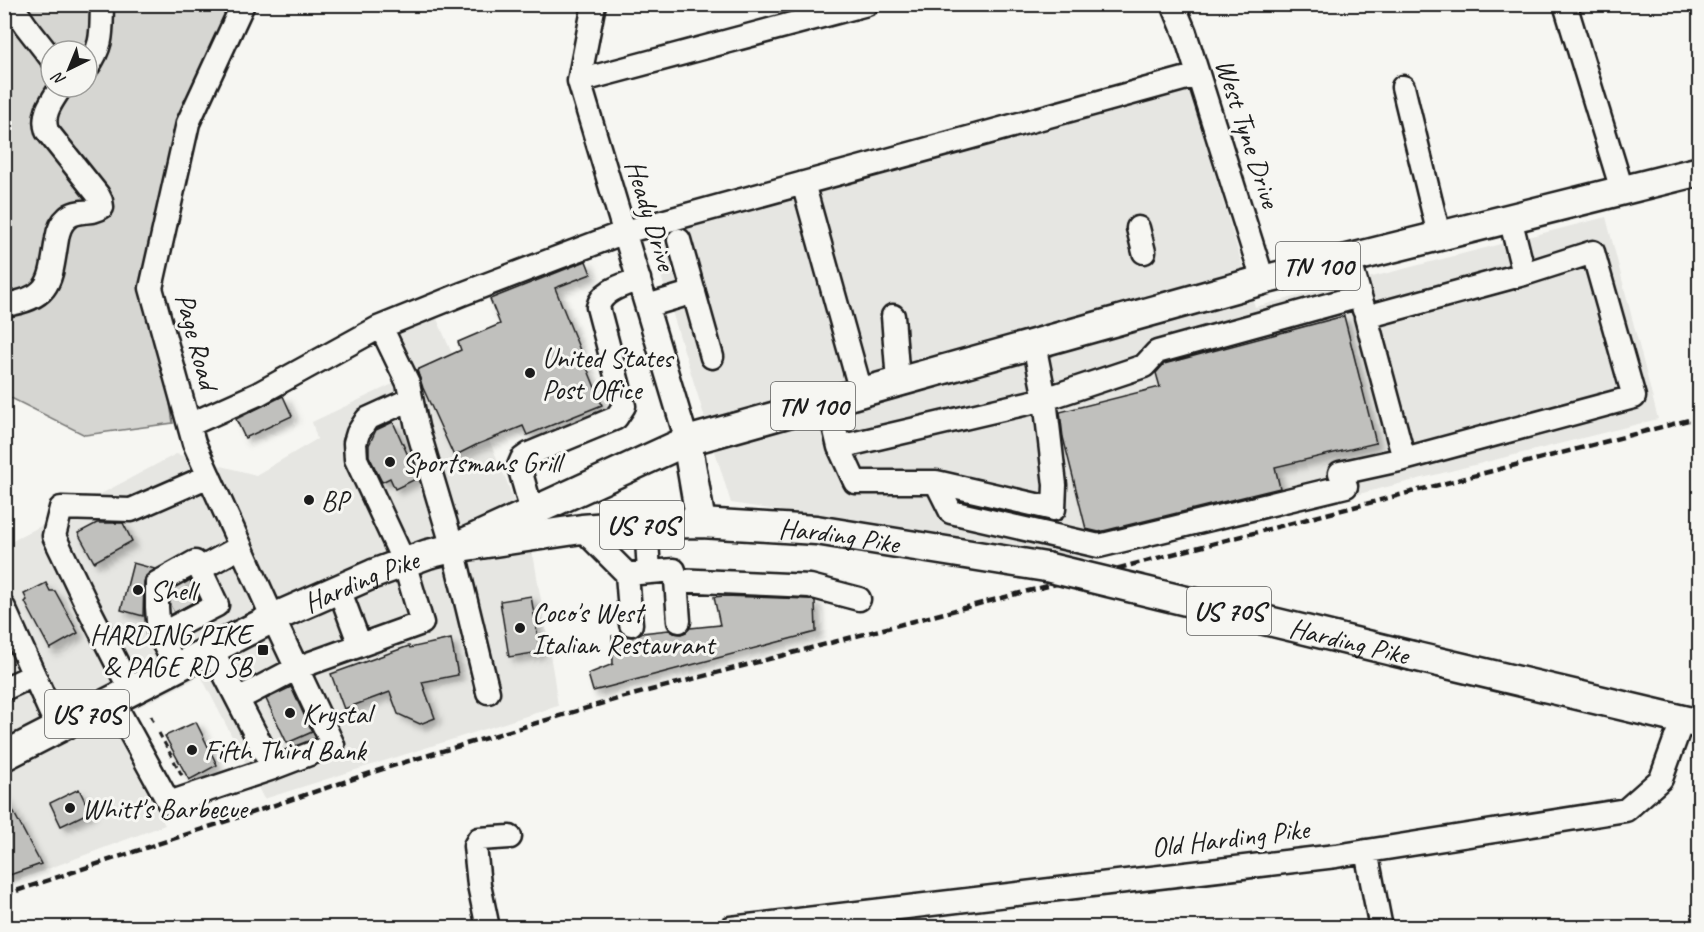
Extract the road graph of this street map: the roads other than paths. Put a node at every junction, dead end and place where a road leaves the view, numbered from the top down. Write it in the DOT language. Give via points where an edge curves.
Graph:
graph roads {
  1 [pos="11,4"];
  2 [pos="102,4"];
  3 [pos="243,4"];
  4 [pos="594,4"];
  5 [pos="867,4"];
  6 [pos="1173,4"];
  7 [pos="1565,4"];
  8 [pos="39,43"];
  9 [pos="99,46"];
  10 [pos="1198,75"];
  11 [pos="579,81"];
  12 [pos="1403,87"];
  13 [pos="54,99"];
  14 [pos="1700,171"];
  15 [pos="803,183"];
  16 [pos="1622,190"];
  17 [pos="1510,218"];
  18 [pos="1138,228"];
  19 [pos="625,232"];
  20 [pos="1439,235"];
  21 [pos="679,240"];
  22 [pos="1144,252"];
  23 [pos="1349,258"];
  24 [pos="1524,274"];
  25 [pos="639,279"];
  26 [pos="1263,280"];
  27 [pos="694,292"];
  28 [pos="4,305"];
  29 [pos="647,306"];
  30 [pos="1363,307"];
  31 [pos="893,316"];
  32 [pos="381,327"];
  33 [pos="1034,344"];
  34 [pos="712,357"];
  35 [pos="898,382"];
  36 [pos="861,392"];
  37 [pos="411,399"];
  38 [pos="1045,399"];
  39 [pos="828,401"];
  40 [pos="189,425"];
  41 [pos="687,441"];
  42 [pos="839,447"];
  43 [pos="1404,459"];
  44 [pos="209,476"];
  45 [pos="936,482"];
  46 [pos="532,512"];
  47 [pos="701,523"];
  48 [pos="646,524"];
  49 [pos="582,529"];
  50 [pos="240,547"];
  51 [pos="453,548"];
  52 [pos="404,562"];
  53 [pos="638,573"];
  54 [pos="201,579"];
  55 [pos="676,580"];
  56 [pos="339,589"];
  57 [pos="860,599"];
  58 [pos="217,605"];
  59 [pos="4,608"];
  60 [pos="273,618"];
  61 [pos="679,621"];
  62 [pos="631,624"];
  63 [pos="159,635"];
  64 [pos="223,644"];
  65 [pos="360,645"];
  66 [pos="177,668"];
  67 [pos="297,668"];
  68 [pos="34,675"];
  69 [pos="4,689"];
  70 [pos="488,692"];
  71 [pos="122,696"];
  72 [pos="238,699"];
  73 [pos="1691,722"];
  74 [pos="58,729"];
  75 [pos="4,756"];
  76 [pos="273,768"];
  77 [pos="510,837"];
  78 [pos="1365,851"];
  79 [pos="488,927"];
  80 [pos="731,927"];
  81 [pos="1381,927"];
  1 -- 8 [label="street"];
  2 -- 9 [label="street" via="103,33"];
  3 -- 40 [label="street, Page Road" via="188,123 152,288"];
  4 -- 11 [label="street, Heady Drive"];
  5 -- 11 [label="street"];
  6 -- 10 [label="street, West Tyne Drive"];
  7 -- 16 [label="street"];
  10 -- 15 [label="street"];
  10 -- 26 [label="street, West Tyne Drive"];
  11 -- 19 [label="street, Heady Drive"];
  12 -- 20 [label="street"];
  13 -- 28 [label="street" via="45,118 47,131 98,195 102,207 67,218 58,235 47,286 32,297"];
  14 -- 16 [label="main road, TN 100"];
  15 -- 19 [label="street"];
  15 -- 36 [label="street"];
  16 -- 17 [label="main road, TN 100"];
  17 -- 20 [label="main road, TN 100"];
  17 -- 24 [label="street"];
  18 -- 22 [label="street"];
  19 -- 25 [label="street, Heady Drive"];
  19 -- 32 [label="street"];
  20 -- 23 [label="main road, TN 100"];
  21 -- 27 [label="street"];
  23 -- 26 [label="main road, TN 100"];
  23 -- 30 [label="street"];
  24 -- 30 [label="street"];
  24 -- 43 [label="street" via="1593,252 1634,397"];
  25 -- 29 [label="street, Heady Drive"];
  25 -- 46 [label="street" via="605,294 598,307 624,406 616,418 522,459 519,466"];
  26 -- 33 [label="main road, TN 100"];
  27 -- 29 [label="street"];
  27 -- 34 [label="street"];
  29 -- 41 [label="street, Heady Drive"];
  30 -- 38 [label="street" via="1157,352 1144,366"];
  30 -- 43 [label="street"];
  31 -- 35 [label="street"];
  32 -- 37 [label="street" via="408,383"];
  32 -- 40 [label="street" via="258,394"];
  33 -- 35 [label="main road, TN 100"];
  33 -- 38 [label="street"];
  35 -- 36 [label="main road, TN 100"];
  36 -- 39 [label="main road, TN 100"];
  37 -- 51 [label="street"];
  37 -- 52 [label="street" via="367,419 355,443 356,459"];
  38 -- 42 [label="street"];
  38 -- 45 [label="street" via="1054,508"];
  39 -- 41 [label="main road, TN 100"];
  39 -- 42 [label="street"];
  40 -- 44 [label="street, Page Road"];
  41 -- 46 [label="main road, TN 100"];
  41 -- 47 [label="main road"];
  42 -- 45 [label="street" via="855,482"];
  43 -- 45 [label="street" via="1340,473 1346,486 1099,546 951,512"];
  44 -- 50 [label="street, Page Road"];
  44 -- 71 [label="street" via="131,510 62,508 54,536 87,605"];
  46 -- 51 [label="main road, TN 100"];
  47 -- 48 [label="main road, Harding Pike / US 70S"];
  47 -- 73 [label="main road, Harding Pike / US 70S, bridge" via="816,530 1046,567"];
  48 -- 49 [label="main road, Harding Pike / US 70S"];
  48 -- 53 [label="street"];
  49 -- 51 [label="main road, Harding Pike / US 70S"];
  49 -- 53 [label="street"];
  50 -- 54 [label="street"];
  50 -- 60 [label="street, Page Road"];
  51 -- 52 [label="main road, Harding Pike / US 70S"];
  51 -- 70 [label="street"];
  52 -- 56 [label="main road, Harding Pike / US 70S"];
  52 -- 65 [label="street" via="422,623"];
  53 -- 55 [label="street" via="674,570"];
  53 -- 62 [label="street"];
  54 -- 58 [label="street"];
  54 -- 63 [label="street" via="195,562 158,583 163,605"];
  55 -- 57 [label="street" via="810,586"];
  55 -- 61 [label="street"];
  56 -- 60 [label="main road, Harding Pike / US 70S"];
  56 -- 65 [label="street"];
  58 -- 63 [label="street"];
  58 -- 64 [label="street"];
  59 -- 68 [label="street"];
  60 -- 64 [label="main road, Harding Pike / US 70S"];
  60 -- 67 [label="street, Page Road"];
  63 -- 66 [label="street"];
  64 -- 66 [label="main road, Harding Pike / US 70S"];
  64 -- 72 [label="street"];
  65 -- 67 [label="street"];
  66 -- 71 [label="main road, Harding Pike / US 70S"];
  67 -- 72 [label="street"];
  67 -- 76 [label="street, Page Road" via="333,745"];
  68 -- 69 [label="street"];
  68 -- 74 [label="street"];
  71 -- 74 [label="main road, Harding Pike / US 70S"];
  71 -- 76 [label="street" via="169,803"];
  72 -- 76 [label="street"];
  73 -- 78 [label="street, Old Harding Pike" via="1661,779 1626,810"];
  74 -- 75 [label="main road, Harding Pike / US 70S"];
  77 -- 79 [label="street" via="479,839 475,846"];
  78 -- 80 [label="street, Old Harding Pike"];
  78 -- 81 [label="street"];
}
